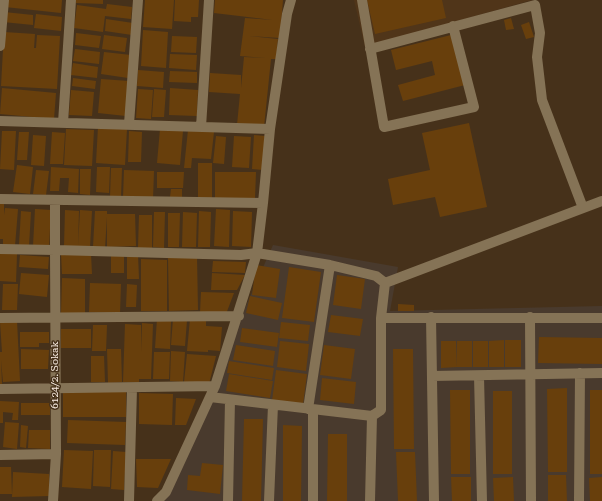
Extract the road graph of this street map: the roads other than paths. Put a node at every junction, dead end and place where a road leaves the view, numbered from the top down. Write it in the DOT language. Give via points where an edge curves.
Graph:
graph roads {
  1 [pos="4,0"];
  2 [pos="71,0"];
  3 [pos="138,0"];
  4 [pos="209,0"];
  5 [pos="291,0"];
  6 [pos="362,0"];
  7 [pos="453,26"];
  8 [pos="0,46"];
  9 [pos="370,49"];
  10 [pos="0,121"];
  11 [pos="63,122"];
  12 [pos="129,124"];
  13 [pos="201,127"];
  14 [pos="270,129"];
  15 [pos="0,199"];
  16 [pos="55,200"];
  17 [pos="602,201"];
  18 [pos="264,203"];
  19 [pos="583,208"];
  20 [pos="0,249"];
  21 [pos="55,250"];
  22 [pos="257,253"];
  23 [pos="330,265"];
  24 [pos="385,283"];
  25 [pos="55,316"];
  26 [pos="238,316"];
  27 [pos="431,317"];
  28 [pos="0,318"];
  29 [pos="381,318"];
  30 [pos="530,318"];
  31 [pos="602,318"];
  32 [pos="580,373"];
  33 [pos="602,374"];
  34 [pos="432,376"];
  35 [pos="479,376"];
  36 [pos="530,376"];
  37 [pos="215,386"];
  38 [pos="132,388"];
  39 [pos="0,389"];
  40 [pos="55,389"];
  41 [pos="210,397"];
  42 [pos="230,400"];
  43 [pos="273,405"];
  44 [pos="310,409"];
  45 [pos="372,416"];
  46 [pos="56,454"];
  47 [pos="0,455"];
  48 [pos="166,496"];
  49 [pos="53,501"];
  50 [pos="129,501"];
  51 [pos="157,501"];
  52 [pos="228,501"];
  53 [pos="269,501"];
  54 [pos="313,501"];
  55 [pos="370,501"];
  56 [pos="434,501"];
  57 [pos="482,501"];
  58 [pos="531,501"];
  59 [pos="579,501"];
  1 -- 8 [label="street"];
  2 -- 11 [label="street"];
  3 -- 12 [label="street"];
  4 -- 13 [label="street"];
  5 -- 14 [label="street"];
  6 -- 9 [label="street"];
  7 -- 9 [label="street"];
  7 -- 9 [label="street" via="474,107 384,127"];
  7 -- 19 [label="street" via="535,5 540,33 537,57 542,100"];
  10 -- 11 [label="street"];
  11 -- 12 [label="street"];
  12 -- 13 [label="street"];
  13 -- 14 [label="street"];
  14 -- 18 [label="street"];
  15 -- 16 [label="street"];
  16 -- 18 [label="street"];
  16 -- 21 [label="street, 6124/2. Sokak"];
  17 -- 19 [label="street"];
  18 -- 22 [label="street"];
  19 -- 24 [label="street"];
  20 -- 21 [label="street"];
  21 -- 22 [label="street" via="241,255"];
  21 -- 25 [label="street, 6124/2. Sokak"];
  22 -- 23 [label="street"];
  22 -- 26 [label="street"];
  23 -- 24 [label="street" via="376,276"];
  23 -- 44 [label="street"];
  24 -- 29 [label="street"];
  25 -- 26 [label="street"];
  25 -- 28 [label="street"];
  25 -- 40 [label="street, 6124/2. Sokak"];
  26 -- 37 [label="street"];
  27 -- 29 [label="street"];
  27 -- 30 [label="street"];
  27 -- 34 [label="street"];
  29 -- 45 [label="street" via="381,410"];
  30 -- 31 [label="street"];
  30 -- 36 [label="street"];
  32 -- 33 [label="street"];
  32 -- 36 [label="street"];
  32 -- 59 [label="street"];
  34 -- 35 [label="street"];
  34 -- 56 [label="street"];
  35 -- 36 [label="street"];
  35 -- 57 [label="street"];
  36 -- 58 [label="street"];
  37 -- 38 [label="street"];
  37 -- 41 [label="street"];
  38 -- 40 [label="street"];
  38 -- 50 [label="street"];
  39 -- 40 [label="street"];
  40 -- 46 [label="street, 6124/2. Sokak"];
  41 -- 42 [label="street"];
  41 -- 48 [label="street"];
  42 -- 43 [label="street"];
  42 -- 52 [label="street"];
  43 -- 44 [label="street"];
  43 -- 53 [label="street"];
  44 -- 45 [label="street"];
  44 -- 54 [label="street"];
  45 -- 55 [label="street"];
  46 -- 47 [label="street"];
  46 -- 49 [label="street, 6124/2. Sokak"];
  48 -- 51 [label="street"];
}
